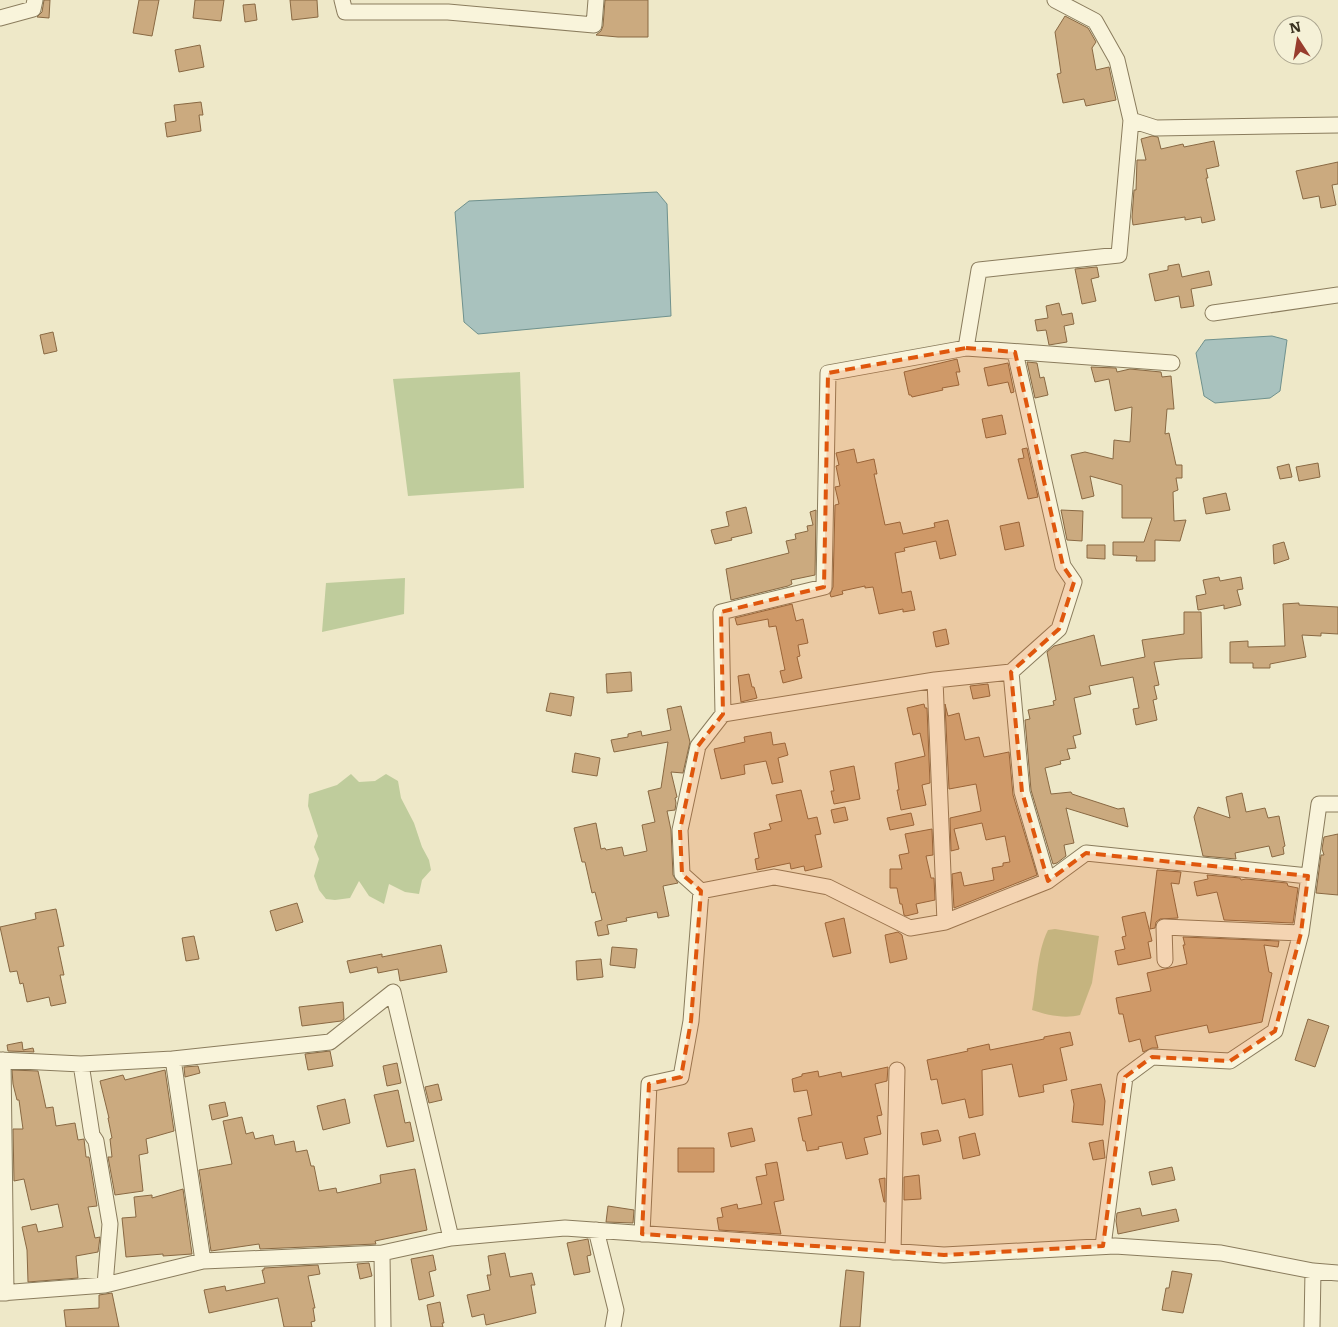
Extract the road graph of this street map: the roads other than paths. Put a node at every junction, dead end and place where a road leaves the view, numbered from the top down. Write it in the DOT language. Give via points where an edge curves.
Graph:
graph roads {
  1 [pos="35,0"];
  2 [pos="342,0"];
  3 [pos="596,0"];
  4 [pos="1055,0"];
  5 [pos="0,18"];
  6 [pos="1131,120"];
  7 [pos="1338,125"];
  8 [pos="1338,294"];
  9 [pos="1213,313"];
  10 [pos="966,348"];
  11 [pos="1015,352"];
  12 [pos="1172,363"];
  13 [pos="1011,672"];
  14 [pos="935,680"];
  15 [pos="723,714"];
  16 [pos="1338,804"];
  17 [pos="1308,876"];
  18 [pos="1048,881"];
  19 [pos="701,891"];
  20 [pos="945,922"];
  21 [pos="1301,933"];
  22 [pos="1165,960"];
  23 [pos="174,1058"];
  24 [pos="2,1060"];
  25 [pos="81,1064"];
  26 [pos="897,1070"];
  27 [pos="596,1230"];
  28 [pos="642,1234"];
  29 [pos="452,1238"];
  30 [pos="1103,1246"];
  31 [pos="382,1252"];
  32 [pos="893,1252"];
  33 [pos="203,1261"];
  34 [pos="1313,1271"];
  35 [pos="1338,1273"];
  36 [pos="105,1285"];
  37 [pos="3,1293"];
  38 [pos="383,1327"];
  39 [pos="613,1327"];
  40 [pos="1312,1327"];
  1 -- 5 [label="street" via="33,9"];
  2 -- 3 [label="street" via="346,12 448,12 594,25"];
  4 -- 6 [label="street" via="1094,21 1117,60"];
  6 -- 7 [label="street" via="1156,128"];
  6 -- 10 [label="street" via="1119,255 978,270"];
  8 -- 9 [label="street"];
  10 -- 11 [label="street"];
  10 -- 15 [label="street" via="828,373 824,587 722,612"];
  11 -- 12 [label="street"];
  11 -- 13 [label="street" via="1063,566 1074,582 1059,629"];
  13 -- 14 [label="street"];
  13 -- 18 [label="street" via="1022,792"];
  14 -- 15 [label="street"];
  14 -- 20 [label="street"];
  15 -- 19 [label="street" via="698,746 680,830 682,874"];
  16 -- 17 [label="street" via="1319,804"];
  17 -- 18 [label="street" via="1086,853"];
  17 -- 21 [label="street"];
  18 -- 20 [label="street"];
  19 -- 20 [label="street" via="774,877 828,887 910,928"];
  19 -- 28 [label="street" via="691,1021 681,1077 649,1084"];
  21 -- 22 [label="street" via="1164,927"];
  21 -- 30 [label="street" via="1275,1031 1230,1061 1152,1057 1125,1077"];
  23 -- 25 [label="street"];
  23 -- 29 [label="street" via="330,1042 393,992"];
  23 -- 33 [label="street"];
  24 -- 25 [label="street"];
  24 -- 37 [label="street"];
  25 -- 36 [label="street" via="110,1224"];
  26 -- 32 [label="street"];
  27 -- 28 [label="street"];
  27 -- 29 [label="street" via="565,1228"];
  27 -- 39 [label="street" via="616,1310"];
  28 -- 32 [label="street"];
  29 -- 31 [label="street"];
  30 -- 32 [label="street" via="944,1255"];
  30 -- 34 [label="street" via="1221,1253"];
  31 -- 33 [label="street"];
  31 -- 38 [label="street"];
  33 -- 36 [label="street"];
  34 -- 35 [label="street"];
  34 -- 40 [label="street"];
  36 -- 37 [label="street"];
}
